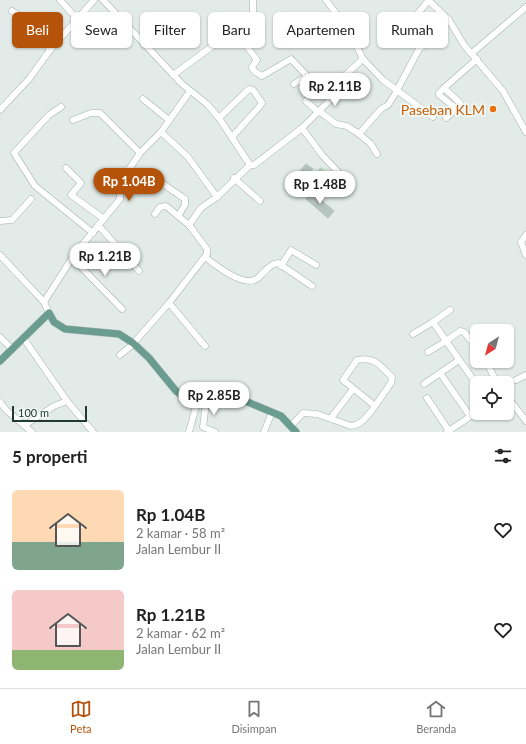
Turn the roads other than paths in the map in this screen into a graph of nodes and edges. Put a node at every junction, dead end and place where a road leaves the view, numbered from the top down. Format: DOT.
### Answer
graph roads {
  1 [pos="60,0"];
  2 [pos="94,0"];
  3 [pos="103,0"];
  4 [pos="253,0"];
  5 [pos="326,0"];
  6 [pos="428,0"];
  7 [pos="526,7"];
  8 [pos="12,11"];
  9 [pos="71,12"];
  10 [pos="84,12"];
  11 [pos="253,12"];
  12 [pos="419,12"];
  13 [pos="449,20"];
  14 [pos="71,28"];
  15 [pos="140,40"];
  16 [pos="148,48"];
  17 [pos="210,48"];
  18 [pos="248,48"];
  19 [pos="50,50"];
  20 [pos="472,53"];
  21 [pos="363,59"];
  22 [pos="477,59"];
  23 [pos="173,75"];
  24 [pos="294,84"];
  25 [pos="398,89"];
  26 [pos="190,91"];
  27 [pos="142,99"];
  28 [pos="306,101"];
  29 [pos="61,107"];
  30 [pos="0,110"];
  31 [pos="319,112"];
  32 [pos="433,117"];
  33 [pos="219,118"];
  34 [pos="446,118"];
  35 [pos="73,120"];
  36 [pos="169,120"];
  37 [pos="302,128"];
  38 [pos="161,132"];
  39 [pos="526,132"];
  40 [pos="359,134"];
  41 [pos="232,137"];
  42 [pos="140,153"];
  43 [pos="377,154"];
  44 [pos="250,165"];
  45 [pos="66,168"];
  46 [pos="129,169"];
  47 [pos="341,175"];
  48 [pos="234,178"];
  49 [pos="217,197"];
  50 [pos="31,198"];
  51 [pos="260,201"];
  52 [pos="155,214"];
  53 [pos="178,216"];
  54 [pos="104,219"];
  55 [pos="0,221"];
  56 [pos="98,225"];
  57 [pos="189,225"];
  58 [pos="93,233"];
  59 [pos="526,235"];
  60 [pos="0,255"];
  61 [pos="74,255"];
  62 [pos="526,255"];
  63 [pos="205,257"];
  64 [pos="316,265"];
  65 [pos="281,266"];
  66 [pos="139,271"];
  67 [pos="312,286"];
  68 [pos="44,302"];
  69 [pos="169,303"];
  70 [pos="122,309"];
  71 [pos="450,310"];
  72 [pos="49,313"];
  73 [pos="433,322"];
  74 [pos="413,334"];
  75 [pos="0,337"];
  76 [pos="24,339"];
  77 [pos="470,339"];
  78 [pos="446,341"];
  79 [pos="133,343"];
  80 [pos="205,346"];
  81 [pos="12,350"];
  82 [pos="428,352"];
  83 [pos="120,355"];
  84 [pos="460,360"];
  85 [pos="0,361"];
  86 [pos="440,373"];
  87 [pos="526,375"];
  88 [pos="471,376"];
  89 [pos="516,380"];
  90 [pos="424,384"];
  91 [pos="353,389"];
  92 [pos="426,398"];
  93 [pos="67,401"];
  94 [pos="0,402"];
  95 [pos="197,403"];
  96 [pos="206,403"];
  97 [pos="514,405"];
  98 [pos="375,406"];
  99 [pos="3,411"];
  100 [pos="272,412"];
  101 [pos="470,416"];
  102 [pos="331,418"];
  103 [pos="526,421"];
  104 [pos="25,425"];
  105 [pos="293,429"];
  106 [pos="264,431"];
  107 [pos="448,431"];
  108 [pos="32,432"];
  109 [pos="93,432"];
  110 [pos="189,432"];
  111 [pos="215,432"];
  1 -- 9 [label="street"];
  2 -- 10 [label="street"];
  3 -- 15 [label="street"];
  4 -- 11 [label="street"];
  5 -- 21 [label="street"];
  6 -- 12 [label="street"];
  6 -- 13 [label="street"];
  7 -- 20 [label="street"];
  8 -- 19 [label="street"];
  13 -- 20 [label="street"];
  13 -- 25 [label="street"];
  14 -- 19 [label="street"];
  16 -- 23 [label="street"];
  17 -- 23 [label="street"];
  18 -- 24 [label="street"];
  19 -- 30 [label="street"];
  20 -- 22 [label="street"];
  21 -- 25 [label="street"];
  21 -- 31 [label="street"];
  22 -- 34 [label="street"];
  22 -- 39 [label="street"];
  23 -- 26 [label="street"];
  25 -- 32 [label="street"];
  25 -- 40 [label="street"];
  26 -- 33 [label="street"];
  26 -- 36 [label="street"];
  27 -- 36 [label="street"];
  28 -- 31 [label="street"];
  29 -- 58 [label="street"];
  31 -- 37 [label="street"];
  31 -- 40 [label="street"];
  33 -- 41 [label="street"];
  33 -- 41 [label="street"];
  35 -- 42 [label="street"];
  36 -- 38 [label="street"];
  37 -- 44 [label="street"];
  37 -- 47 [label="street"];
  38 -- 42 [label="street"];
  38 -- 49 [label="street"];
  40 -- 43 [label="street"];
  41 -- 44 [label="street"];
  42 -- 46 [label="street"];
  44 -- 48 [label="street"];
  45 -- 54 [label="street"];
  46 -- 53 [label="street"];
  46 -- 54 [label="street"];
  48 -- 49 [label="street"];
  48 -- 51 [label="street"];
  49 -- 57 [label="street"];
  50 -- 55 [label="street"];
  52 -- 53 [label="street"];
  53 -- 57 [label="street"];
  54 -- 56 [label="street"];
  56 -- 58 [label="street"];
  56 -- 66 [label="street"];
  57 -- 63 [label="street"];
  58 -- 61 [label="street"];
  59 -- 62 [label="street"];
  60 -- 68 [label="street"];
  61 -- 68 [label="street"];
  61 -- 70 [label="street"];
  63 -- 65 [label="street"];
  63 -- 69 [label="street"];
  64 -- 65 [label="street"];
  65 -- 67 [label="street"];
  68 -- 72 [label="street"];
  69 -- 79 [label="street"];
  69 -- 80 [label="street"];
  71 -- 73 [label="street"];
  72 -- 76 [label="main road"];
  72 -- 79 [label="main road"];
  73 -- 74 [label="street"];
  73 -- 78 [label="street"];
  75 -- 81 [label="street"];
  76 -- 81 [label="main road"];
  76 -- 93 [label="street"];
  77 -- 78 [label="street"];
  78 -- 82 [label="street"];
  78 -- 84 [label="street"];
  79 -- 83 [label="street"];
  79 -- 95 [label="main road"];
  81 -- 85 [label="main road"];
  84 -- 86 [label="street"];
  84 -- 88 [label="street"];
  86 -- 90 [label="street"];
  86 -- 101 [label="street"];
  87 -- 89 [label="street"];
  91 -- 98 [label="street"];
  91 -- 98 [label="street"];
  91 -- 102 [label="street"];
  92 -- 107 [label="street"];
  93 -- 104 [label="street"];
  93 -- 109 [label="street"];
  94 -- 99 [label="street"];
  95 -- 96 [label="main road"];
  95 -- 110 [label="street"];
  96 -- 100 [label="main road"];
  96 -- 111 [label="street"];
  97 -- 103 [label="street"];
  98 -- 102 [label="street"];
  99 -- 104 [label="street"];
  100 -- 105 [label="main road"];
  100 -- 106 [label="street"];
  101 -- 107 [label="street"];
  102 -- 105 [label="street"];
  104 -- 108 [label="street"];
}
